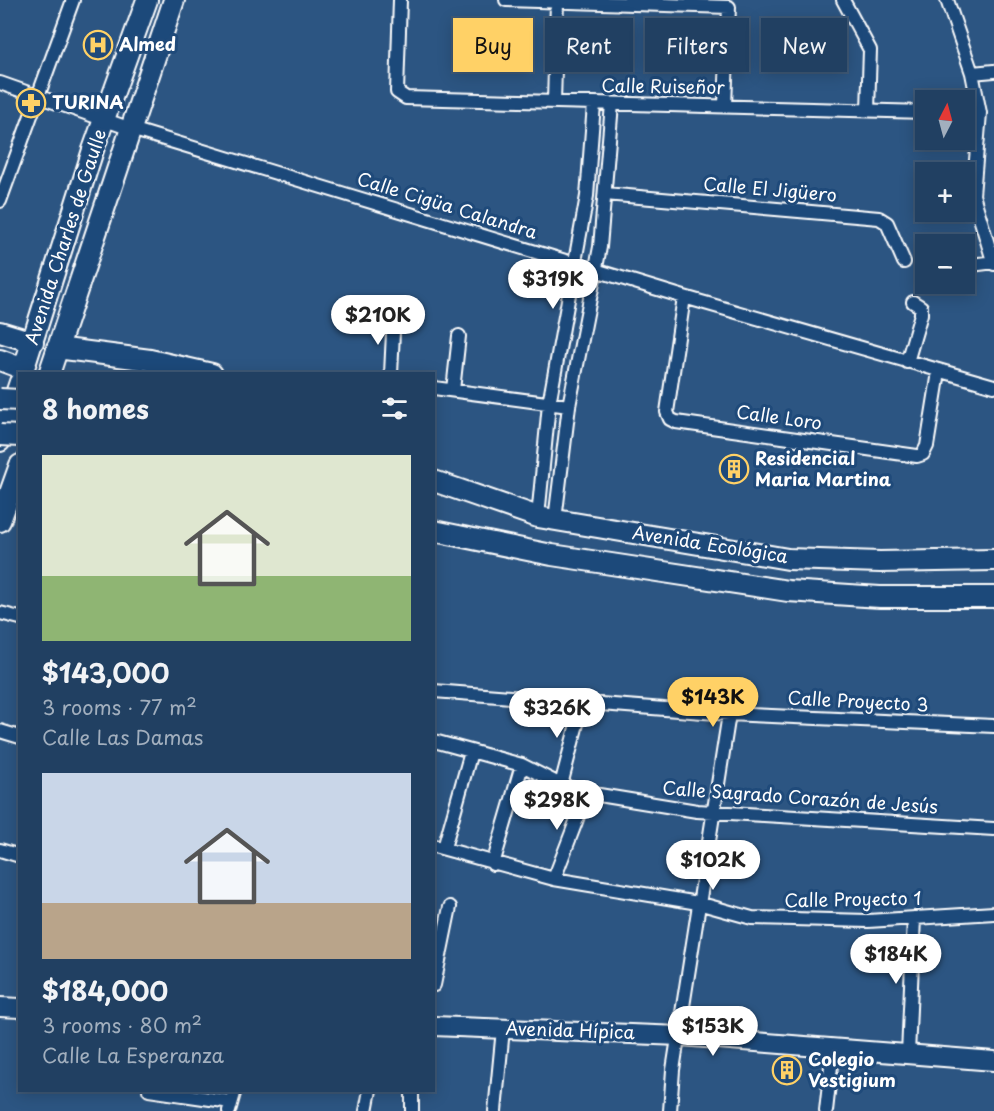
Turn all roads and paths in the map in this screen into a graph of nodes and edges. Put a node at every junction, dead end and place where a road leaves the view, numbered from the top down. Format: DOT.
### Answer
graph roads {
  1 [pos="74,0"];
  2 [pos="147,0"];
  3 [pos="174,0"];
  4 [pos="400,0"];
  5 [pos="843,0"];
  6 [pos="947,0"];
  7 [pos="506,1"];
  8 [pos="605,1"];
  9 [pos="557,2"];
  10 [pos="994,71"];
  11 [pos="972,73"];
  12 [pos="0,83"];
  13 [pos="40,97"];
  14 [pos="554,102"];
  15 [pos="594,104"];
  16 [pos="612,104"];
  17 [pos="725,105"];
  18 [pos="868,110"];
  19 [pos="915,112"];
  20 [pos="975,113"];
  21 [pos="980,113"];
  22 [pos="103,119"];
  23 [pos="131,129"];
  24 [pos="6,171"];
  25 [pos="605,194"];
  26 [pos="0,201"];
  27 [pos="904,262"];
  28 [pos="994,263"];
  29 [pos="577,264"];
  30 [pos="975,265"];
  31 [pos="594,269"];
  32 [pos="684,297"];
  33 [pos="913,302"];
  34 [pos="385,315"];
  35 [pos="0,332"];
  36 [pos="459,336"];
  37 [pos="33,342"];
  38 [pos="57,348"];
  39 [pos="0,360"];
  40 [pos="908,362"];
  41 [pos="18,372"];
  42 [pos="23,372"];
  43 [pos="51,372"];
  44 [pos="203,372"];
  45 [pos="391,372"];
  46 [pos="939,372"];
  47 [pos="994,386"];
  48 [pos="18,387"];
  49 [pos="435,388"];
  50 [pos="453,390"];
  51 [pos="0,399"];
  52 [pos="18,400"];
  53 [pos="549,404"];
  54 [pos="569,406"];
  55 [pos="0,435"];
  56 [pos="18,436"];
  57 [pos="0,441"];
  58 [pos="18,471"];
  59 [pos="435,481"];
  60 [pos="18,509"];
  61 [pos="546,519"];
  62 [pos="0,522"];
  63 [pos="435,531"];
  64 [pos="994,560"];
  65 [pos="994,597"];
  66 [pos="0,613"];
  67 [pos="18,618"];
  68 [pos="435,691"];
  69 [pos="583,701"];
  70 [pos="729,714"];
  71 [pos="994,726"];
  72 [pos="0,731"];
  73 [pos="18,736"];
  74 [pos="435,741"];
  75 [pos="471,752"];
  76 [pos="522,765"];
  77 [pos="561,784"];
  78 [pos="587,793"];
  79 [pos="713,811"];
  80 [pos="994,829"];
  81 [pos="439,847"];
  82 [pos="0,850"];
  83 [pos="18,855"];
  84 [pos="493,864"];
  85 [pos="554,879"];
  86 [pos="698,903"];
  87 [pos="450,907"];
  88 [pos="994,913"];
  89 [pos="914,918"];
  90 [pos="435,980"];
  91 [pos="0,1007"];
  92 [pos="18,1008"];
  93 [pos="435,1026"];
  94 [pos="503,1029"];
  95 [pos="680,1036"];
  96 [pos="832,1048"];
  97 [pos="908,1054"];
  98 [pos="994,1061"];
  99 [pos="164,1092"];
  100 [pos="370,1092"];
  101 [pos="412,1092"];
  102 [pos="231,1101"];
  103 [pos="366,1111"];
  104 [pos="412,1111"];
  105 [pos="495,1111"];
  106 [pos="670,1111"];
  107 [pos="826,1111"];
  1 -- 13 [label="street"];
  2 -- 22 [label="main road, Avenida Charles de Gaulle"];
  3 -- 23 [label="main road, Avenida Charles de Gaulle"];
  4 -- 14 [label="street, Calle Ruiseñor"];
  5 -- 18 [label="street"];
  6 -- 11 [label="street"];
  7 -- 9 [label="street"];
  8 -- 9 [label="street"];
  8 -- 17 [label="street"];
  9 -- 14 [label="street"];
  10 -- 11 [label="street"];
  11 -- 21 [label="street"];
  12 -- 13 [label="street, Calle Cigüa Calandra"];
  13 -- 22 [label="street, Calle Cigüa Calandra"];
  13 -- 24 [label="street"];
  14 -- 15 [label="street, Calle Ruiseñor"];
  15 -- 16 [label="street, Calle Ruiseñor"];
  15 -- 29 [label="street"];
  16 -- 17 [label="street, Calle Ruiseñor"];
  16 -- 25 [label="street"];
  17 -- 18 [label="street, Calle Ruiseñor"];
  18 -- 19 [label="street, Calle Ruiseñor"];
  20 -- 21 [label="street"];
  21 -- 28 [label="street"];
  22 -- 23 [label="street, Calle Cigüa Calandra"];
  22 -- 37 [label="main road, Avenida Charles de Gaulle"];
  23 -- 29 [label="street, Calle Cigüa Calandra"];
  23 -- 38 [label="main road, Avenida Charles de Gaulle"];
  24 -- 26 [label="street"];
  25 -- 27 [label="street, Calle El Jigüero"];
  25 -- 31 [label="street"];
  28 -- 30 [label="street"];
  29 -- 31 [label="street, Calle Cigüa Calandra"];
  29 -- 53 [label="street"];
  31 -- 32 [label="street, Calle Cigüa Calandra"];
  31 -- 54 [label="street"];
  32 -- 40 [label="street, Calle Cigüa Calandra"];
  32 -- 46 [label="street, Calle Loro"];
  33 -- 40 [label="street"];
  34 -- 45 [label="street"];
  35 -- 37 [label="main road"];
  36 -- 50 [label="street"];
  37 -- 42 [label="main road, Avenida Charles de Gaulle"];
  38 -- 43 [label="main road, Avenida Charles de Gaulle"];
  38 -- 44 [label="main road"];
  39 -- 41 [label="main road"];
  40 -- 46 [label="street, Calle Cigüa Calandra"];
  46 -- 47 [label="street, Calle Cigüa Calandra"];
  48 -- 57 [label="main road, Avenida Charles de Gaulle"];
  49 -- 50 [label="street"];
  50 -- 53 [label="street"];
  51 -- 52 [label="main road, bridge"];
  53 -- 54 [label="street"];
  53 -- 61 [label="street"];
  54 -- 61 [label="street"];
  55 -- 56 [label="main road, bridge"];
  58 -- 62 [label="main road"];
  59 -- 61 [label="main road, Avenida Ecológica"];
  60 -- 62 [label="main road"];
  61 -- 64 [label="main road, Avenida Ecológica"];
  63 -- 65 [label="main road"];
  66 -- 67 [label="street"];
  68 -- 69 [label="street, Calle Proyecto 3"];
  69 -- 70 [label="street, Calle Proyecto 3"];
  69 -- 77 [label="street"];
  70 -- 71 [label="street, Calle Proyecto 3"];
  70 -- 79 [label="street"];
  72 -- 73 [label="street"];
  74 -- 75 [label="street, Calle Sagrado Corazón de Jesús"];
  75 -- 76 [label="street, Calle Sagrado Corazón de Jesús"];
  75 -- 81 [label="street"];
  76 -- 77 [label="street, Calle Sagrado Corazón de Jesús"];
  76 -- 84 [label="street"];
  77 -- 78 [label="street, Calle Sagrado Corazón de Jesús"];
  78 -- 79 [label="street, Calle Sagrado Corazón de Jesús"];
  78 -- 85 [label="street"];
  79 -- 80 [label="street, Calle Sagrado Corazón de Jesús"];
  79 -- 86 [label="street"];
  81 -- 84 [label="street, Calle Proyecto 1"];
  82 -- 83 [label="street"];
  84 -- 85 [label="street, Calle Proyecto 1"];
  85 -- 86 [label="street, Calle Proyecto 1"];
  86 -- 89 [label="street, Calle Proyecto 1"];
  86 -- 95 [label="street"];
  87 -- 90 [label="street"];
  88 -- 89 [label="street, Calle Proyecto 1"];
  89 -- 97 [label="street"];
  91 -- 92 [label="street"];
  93 -- 94 [label="street, Avenida Hípica"];
  94 -- 95 [label="street, Avenida Hípica"];
  94 -- 105 [label="street"];
  95 -- 96 [label="street, Avenida Hípica"];
  95 -- 106 [label="street"];
  96 -- 97 [label="street, Avenida Hípica"];
  96 -- 107 [label="street"];
  97 -- 98 [label="street, Avenida Hípica"];
  99 -- 102 [label="street"];
  100 -- 103 [label="street"];
  101 -- 104 [label="street"];
}
